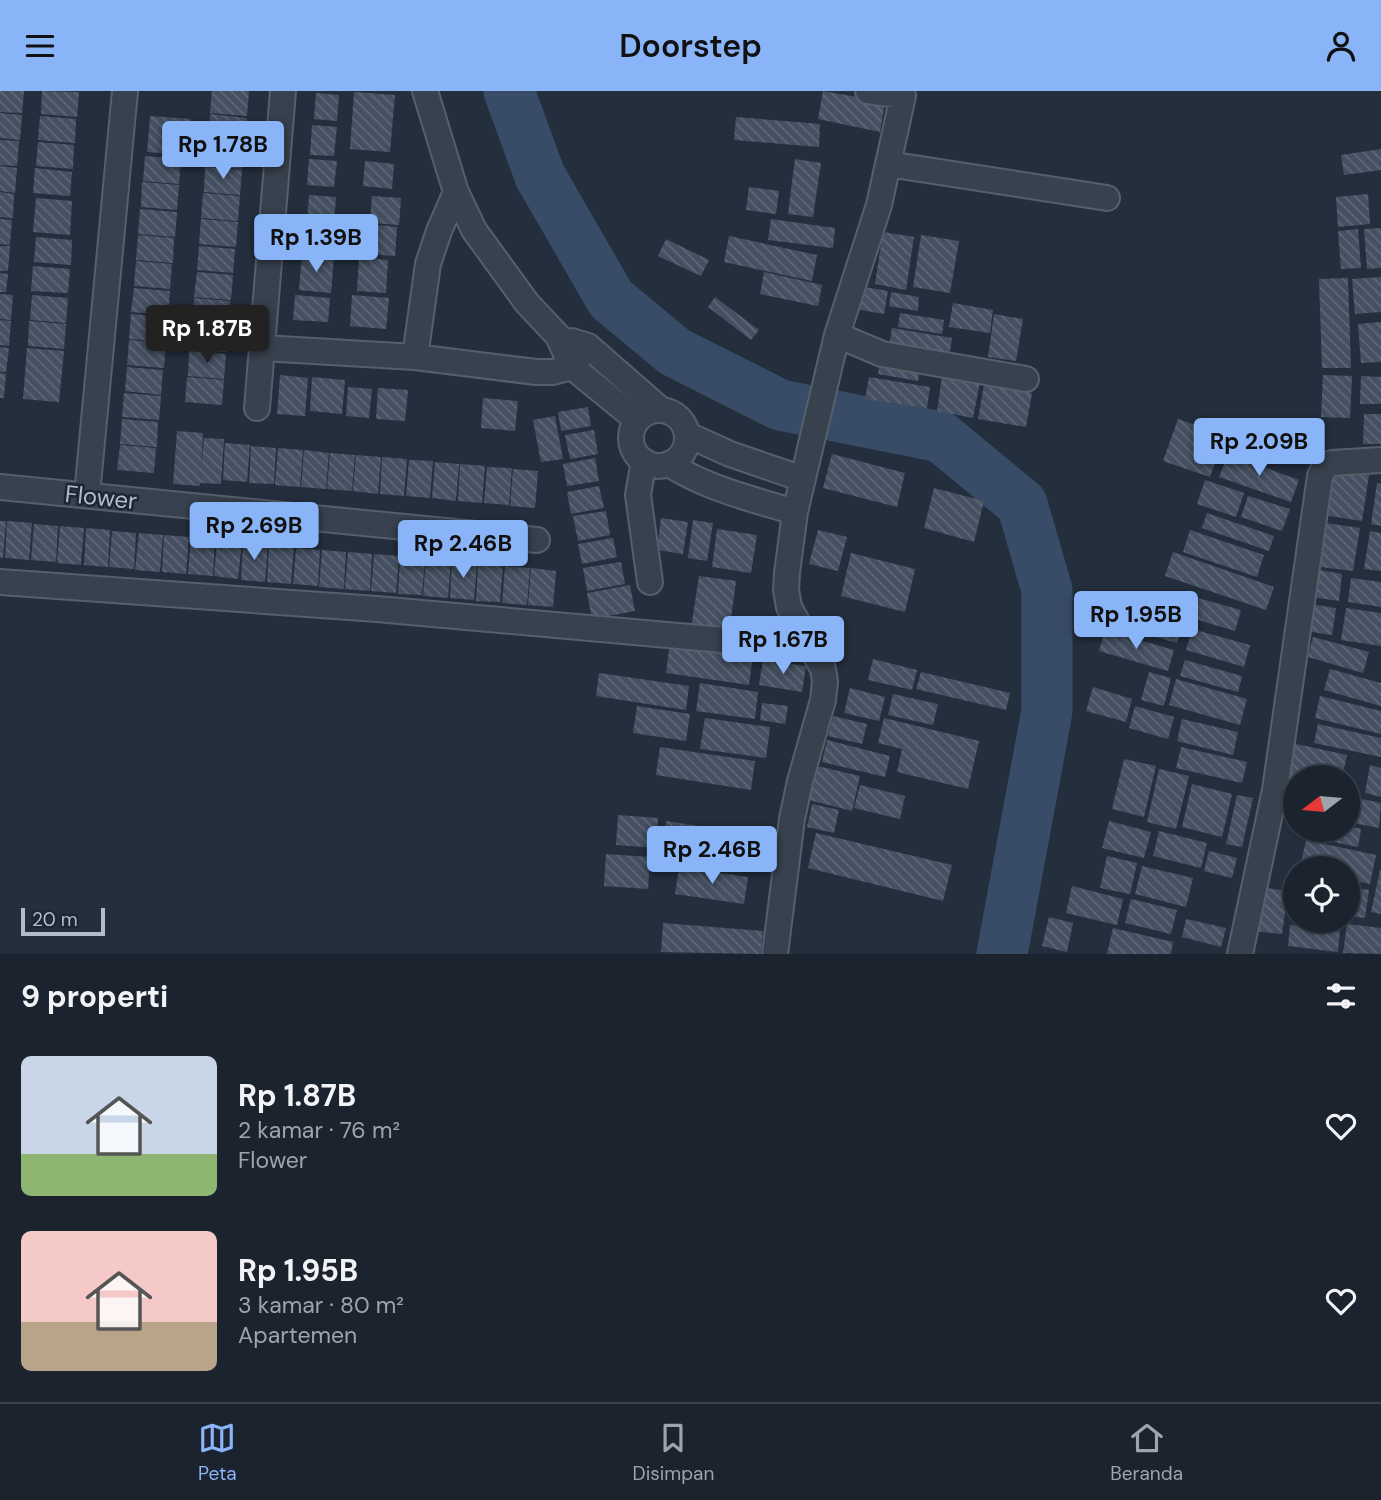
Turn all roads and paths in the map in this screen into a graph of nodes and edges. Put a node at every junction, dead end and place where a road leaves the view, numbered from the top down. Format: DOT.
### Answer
graph roads {
  1 [pos="125,91"];
  2 [pos="283,91"];
  3 [pos="425,91"];
  4 [pos="868,91"];
  5 [pos="888,164"];
  6 [pos="456,192"];
  7 [pos="1107,198"];
  8 [pos="837,335"];
  9 [pos="558,336"];
  10 [pos="588,346"];
  11 [pos="262,348"];
  12 [pos="415,357"];
  13 [pos="572,367"];
  14 [pos="1026,379"];
  15 [pos="257,408"];
  16 [pos="660,409"];
  17 [pos="637,420"];
  18 [pos="688,435"];
  19 [pos="1381,460"];
  20 [pos="644,461"];
  21 [pos="669,464"];
  22 [pos="803,479"];
  23 [pos="0,487"];
  24 [pos="87,495"];
  25 [pos="795,512"];
  26 [pos="537,540"];
  27 [pos="0,582"];
  28 [pos="650,582"];
  29 [pos="797,622"];
  30 [pos="775,954"];
  31 [pos="1240,954"];
  1 -- 24 [label="street"];
  2 -- 11 [label="street"];
  3 -- 6 [label="street"];
  4 -- 5 [label="street"];
  5 -- 7 [label="street"];
  5 -- 8 [label="street"];
  6 -- 9 [label="street"];
  6 -- 12 [label="street"];
  8 -- 14 [label="street"];
  8 -- 22 [label="street"];
  9 -- 10 [label="street"];
  9 -- 13 [label="street"];
  10 -- 13 [label="street"];
  10 -- 16 [label="street"];
  11 -- 12 [label="street"];
  11 -- 15 [label="street"];
  12 -- 13 [label="street"];
  13 -- 17 [label="street"];
  16 -- 17 [label="street"];
  16 -- 18 [label="street"];
  17 -- 20 [label="street"];
  18 -- 21 [label="street"];
  18 -- 22 [label="street"];
  19 -- 31 [label="street"];
  20 -- 21 [label="street"];
  20 -- 28 [label="street"];
  21 -- 25 [label="street"];
  22 -- 25 [label="street"];
  23 -- 24 [label="street, Flower"];
  24 -- 26 [label="street, Flower"];
  25 -- 29 [label="street"];
  27 -- 29 [label="street"];
  29 -- 30 [label="street"];
}
